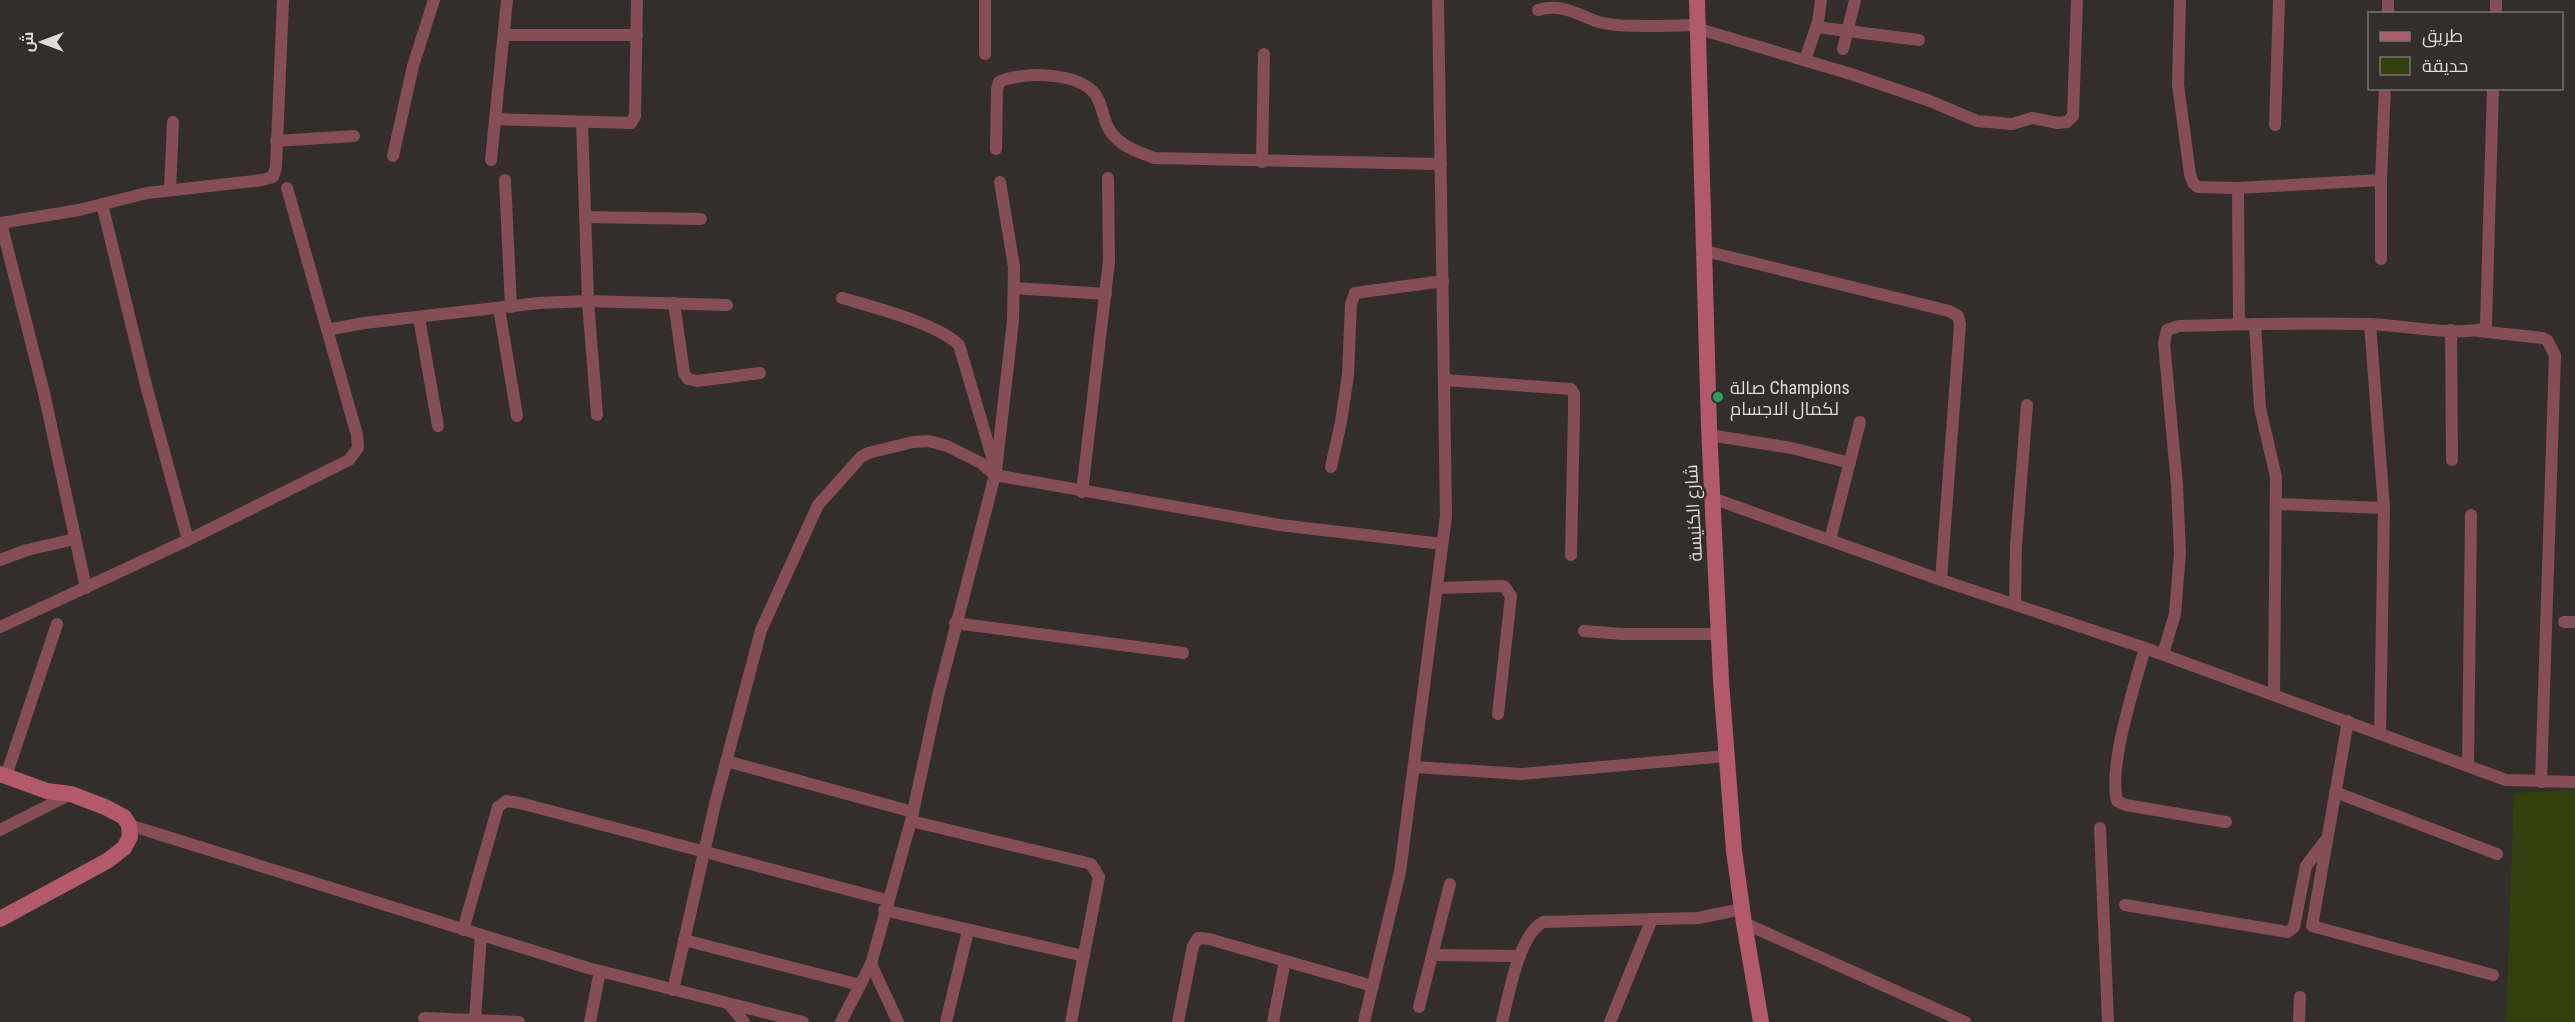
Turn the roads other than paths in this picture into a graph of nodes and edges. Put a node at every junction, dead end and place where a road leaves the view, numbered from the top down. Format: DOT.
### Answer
graph roads {
  1 [pos="283,0"];
  2 [pos="434,0"];
  3 [pos="507,0"];
  4 [pos="637,0"];
  5 [pos="985,0"];
  6 [pos="1438,0"];
  7 [pos="1697,0"];
  8 [pos="1821,0"];
  9 [pos="1855,0"];
  10 [pos="2077,0"];
  11 [pos="2180,0"];
  12 [pos="2279,0"];
  13 [pos="1538,10"];
  14 [pos="1699,27"];
  15 [pos="1816,27"];
  16 [pos="1848,31"];
  17 [pos="504,35"];
  18 [pos="637,35"];
  19 [pos="1919,40"];
  20 [pos="1844,49"];
  21 [pos="985,54"];
  22 [pos="1263,54"];
  23 [pos="1805,60"];
  24 [pos="2385,90"];
  25 [pos="2493,90"];
  26 [pos="495,119"];
  27 [pos="173,122"];
  28 [pos="582,122"];
  29 [pos="2276,125"];
  30 [pos="354,136"];
  31 [pos="276,141"];
  32 [pos="996,149"];
  33 [pos="393,156"];
  34 [pos="491,160"];
  35 [pos="1262,162"];
  36 [pos="1441,164"];
  37 [pos="1108,178"];
  38 [pos="505,180"];
  39 [pos="2382,180"];
  40 [pos="1000,182"];
  41 [pos="287,188"];
  42 [pos="2238,188"];
  43 [pos="170,189"];
  44 [pos="102,204"];
  45 [pos="585,217"];
  46 [pos="701,219"];
  47 [pos="1,223"];
  48 [pos="1705,251"];
  49 [pos="2381,259"];
  50 [pos="1443,281"];
  51 [pos="1014,288"];
  52 [pos="1106,294"];
  53 [pos="842,298"];
  54 [pos="588,301"];
  55 [pos="674,303"];
  56 [pos="727,305"];
  57 [pos="505,307"];
  58 [pos="419,318"];
  59 [pos="2239,324"];
  60 [pos="2255,324"];
  61 [pos="2370,324"];
  62 [pos="327,330"];
  63 [pos="2451,330"];
  64 [pos="2475,331"];
  65 [pos="760,373"];
  66 [pos="1445,380"];
  67 [pos="2027,405"];
  68 [pos="597,415"];
  69 [pos="517,416"];
  70 [pos="1860,422"];
  71 [pos="438,426"];
  72 [pos="1709,435"];
  73 [pos="2451,460"];
  74 [pos="1850,463"];
  75 [pos="1331,467"];
  76 [pos="996,473"];
  77 [pos="1082,492"];
  78 [pos="1712,498"];
  79 [pos="2277,504"];
  80 [pos="2384,508"];
  81 [pos="2471,514"];
  82 [pos="75,539"];
  83 [pos="188,540"];
  84 [pos="1830,540"];
  85 [pos="1443,544"];
  86 [pos="1571,555"];
  87 [pos="0,560"];
  88 [pos="1941,580"];
  89 [pos="86,588"];
  90 [pos="1437,588"];
  91 [pos="2015,604"];
  92 [pos="956,623"];
  93 [pos="57,624"];
  94 [pos="0,627"];
  95 [pos="1584,631"];
  96 [pos="1719,634"];
  97 [pos="2145,648"];
  98 [pos="1183,653"];
  99 [pos="2163,654"];
  100 [pos="2274,694"];
  101 [pos="1498,714"];
  102 [pos="2348,721"];
  103 [pos="2380,734"];
  104 [pos="1727,756"];
  105 [pos="726,761"];
  106 [pos="2468,766"];
  107 [pos="1415,767"];
  108 [pos="3,775"];
  109 [pos="2541,782"];
  110 [pos="2575,782"];
  111 [pos="2335,792"];
  112 [pos="70,794"];
  113 [pos="912,817"];
  114 [pos="2226,822"];
  115 [pos="129,825"];
  116 [pos="2100,828"];
  117 [pos="0,830"];
  118 [pos="2326,840"];
  119 [pos="704,851"];
  120 [pos="2497,854"];
  121 [pos="1450,884"];
  122 [pos="886,905"];
  123 [pos="2125,905"];
  124 [pos="1743,916"];
  125 [pos="0,919"];
  126 [pos="1652,919"];
  127 [pos="463,930"];
  128 [pos="968,931"];
  129 [pos="481,936"];
  130 [pos="684,940"];
  131 [pos="1433,955"];
  132 [pos="1084,956"];
  133 [pos="1520,956"];
  134 [pos="1286,961"];
  135 [pos="871,964"];
  136 [pos="600,971"];
  137 [pos="2493,975"];
  138 [pos="860,985"];
  139 [pos="1373,986"];
  140 [pos="673,990"];
  141 [pos="2300,997"];
  142 [pos="729,1004"];
  143 [pos="1419,1007"];
  144 [pos="424,1018"];
  145 [pos="475,1020"];
  146 [pos="519,1022"];
  147 [pos="590,1022"];
  148 [pos="744,1022"];
  149 [pos="803,1022"];
  150 [pos="841,1022"];
  151 [pos="898,1022"];
  152 [pos="946,1022"];
  153 [pos="1071,1022"];
  154 [pos="1178,1022"];
  155 [pos="1273,1022"];
  156 [pos="1364,1022"];
  157 [pos="1502,1022"];
  158 [pos="1610,1022"];
  159 [pos="1761,1022"];
  160 [pos="1965,1022"];
  161 [pos="2108,1022"];
  162 [pos="2299,1022"];
  1 -- 31 [label="street"];
  2 -- 33 [label="street"];
  3 -- 17 [label="street"];
  4 -- 18 [label="street"];
  5 -- 21 [label="street"];
  6 -- 36 [label="street"];
  7 -- 14 [label="main road, شارع الكنيسة"];
  8 -- 15 [label="street"];
  9 -- 16 [label="street"];
  10 -- 23 [label="street"];
  11 -- 42 [label="street"];
  12 -- 29 [label="street"];
  13 -- 14 [label="street"];
  14 -- 23 [label="street"];
  14 -- 48 [label="main road, شارع الكنيسة"];
  15 -- 16 [label="street"];
  15 -- 23 [label="street"];
  16 -- 19 [label="street"];
  16 -- 20 [label="street"];
  17 -- 18 [label="street"];
  17 -- 26 [label="street"];
  18 -- 28 [label="street"];
  22 -- 35 [label="street"];
  24 -- 39 [label="street"];
  25 -- 64 [label="street"];
  26 -- 28 [label="street"];
  26 -- 34 [label="street"];
  27 -- 43 [label="street"];
  28 -- 45 [label="street"];
  30 -- 31 [label="street"];
  31 -- 43 [label="street"];
  32 -- 35 [label="street"];
  35 -- 36 [label="street"];
  36 -- 50 [label="street"];
  37 -- 52 [label="street"];
  38 -- 57 [label="street"];
  39 -- 42 [label="street"];
  39 -- 49 [label="street"];
  40 -- 51 [label="street"];
  41 -- 62 [label="street"];
  42 -- 59 [label="street"];
  43 -- 44 [label="street"];
  44 -- 47 [label="street"];
  44 -- 83 [label="street"];
  45 -- 46 [label="street"];
  45 -- 54 [label="street"];
  47 -- 82 [label="street"];
  48 -- 72 [label="main road, شارع الكنيسة"];
  48 -- 88 [label="street"];
  50 -- 66 [label="street"];
  50 -- 75 [label="street"];
  51 -- 52 [label="street"];
  51 -- 76 [label="street"];
  52 -- 77 [label="street"];
  53 -- 76 [label="street"];
  54 -- 55 [label="street"];
  54 -- 57 [label="street"];
  54 -- 68 [label="street"];
  55 -- 56 [label="street"];
  55 -- 65 [label="street"];
  57 -- 58 [label="street"];
  57 -- 69 [label="street"];
  58 -- 62 [label="street"];
  58 -- 71 [label="street"];
  59 -- 60 [label="street"];
  59 -- 99 [label="street"];
  60 -- 61 [label="street"];
  60 -- 79 [label="street"];
  61 -- 63 [label="street"];
  61 -- 80 [label="street"];
  62 -- 83 [label="street"];
  63 -- 64 [label="street"];
  63 -- 73 [label="street"];
  64 -- 109 [label="street"];
  66 -- 85 [label="street"];
  66 -- 86 [label="street"];
  67 -- 91 [label="street"];
  70 -- 74 [label="street"];
  72 -- 74 [label="street"];
  72 -- 78 [label="main road, شارع الكنيسة"];
  74 -- 84 [label="street"];
  76 -- 77 [label="street"];
  76 -- 92 [label="street"];
  76 -- 105 [label="street"];
  77 -- 85 [label="street"];
  78 -- 84 [label="street"];
  78 -- 96 [label="main road, شارع الكنيسة"];
  79 -- 80 [label="street"];
  79 -- 100 [label="street"];
  80 -- 103 [label="street"];
  81 -- 106 [label="street"];
  82 -- 87 [label="street"];
  82 -- 89 [label="street"];
  83 -- 89 [label="street"];
  84 -- 88 [label="street"];
  85 -- 90 [label="street"];
  88 -- 91 [label="street"];
  89 -- 94 [label="street"];
  90 -- 101 [label="street"];
  90 -- 107 [label="street"];
  91 -- 97 [label="street"];
  92 -- 98 [label="street"];
  92 -- 113 [label="street"];
  93 -- 108 [label="street"];
  95 -- 96 [label="street"];
  96 -- 104 [label="main road, شارع الكنيسة"];
  97 -- 99 [label="street"];
  97 -- 114 [label="street"];
  99 -- 100 [label="street"];
  100 -- 102 [label="street"];
  102 -- 103 [label="street"];
  102 -- 111 [label="street"];
  103 -- 106 [label="street"];
  104 -- 107 [label="street"];
  104 -- 124 [label="main road, شارع الكنيسة"];
  105 -- 113 [label="street"];
  105 -- 119 [label="street"];
  106 -- 109 [label="street"];
  107 -- 139 [label="street"];
  108 -- 112 [label="main road"];
  109 -- 110 [label="street"];
  111 -- 118 [label="street"];
  111 -- 120 [label="street"];
  112 -- 115 [label="main road"];
  112 -- 117 [label="street"];
  113 -- 122 [label="street"];
  113 -- 132 [label="street"];
  115 -- 125 [label="main road"];
  115 -- 127 [label="street"];
  116 -- 161 [label="street"];
  118 -- 123 [label="street"];
  118 -- 137 [label="street"];
  119 -- 122 [label="street"];
  119 -- 127 [label="street"];
  119 -- 130 [label="street"];
  121 -- 131 [label="street"];
  122 -- 128 [label="street"];
  122 -- 135 [label="street"];
  124 -- 126 [label="street"];
  124 -- 159 [label="main road, شارع الكنيسة"];
  124 -- 160 [label="street"];
  126 -- 133 [label="street"];
  126 -- 158 [label="street"];
  127 -- 129 [label="street"];
  128 -- 132 [label="street"];
  128 -- 152 [label="street"];
  129 -- 136 [label="street"];
  129 -- 145 [label="street"];
  130 -- 138 [label="street"];
  130 -- 140 [label="street"];
  131 -- 133 [label="street"];
  131 -- 143 [label="street"];
  132 -- 153 [label="street"];
  133 -- 157 [label="street"];
  134 -- 139 [label="street"];
  134 -- 154 [label="street"];
  134 -- 155 [label="street"];
  135 -- 138 [label="street"];
  135 -- 151 [label="street"];
  136 -- 140 [label="street"];
  136 -- 147 [label="street"];
  138 -- 150 [label="street"];
  139 -- 156 [label="street"];
  140 -- 142 [label="street"];
  141 -- 162 [label="street"];
  142 -- 148 [label="street"];
  142 -- 149 [label="street"];
  144 -- 145 [label="street"];
  145 -- 146 [label="street"];
}
